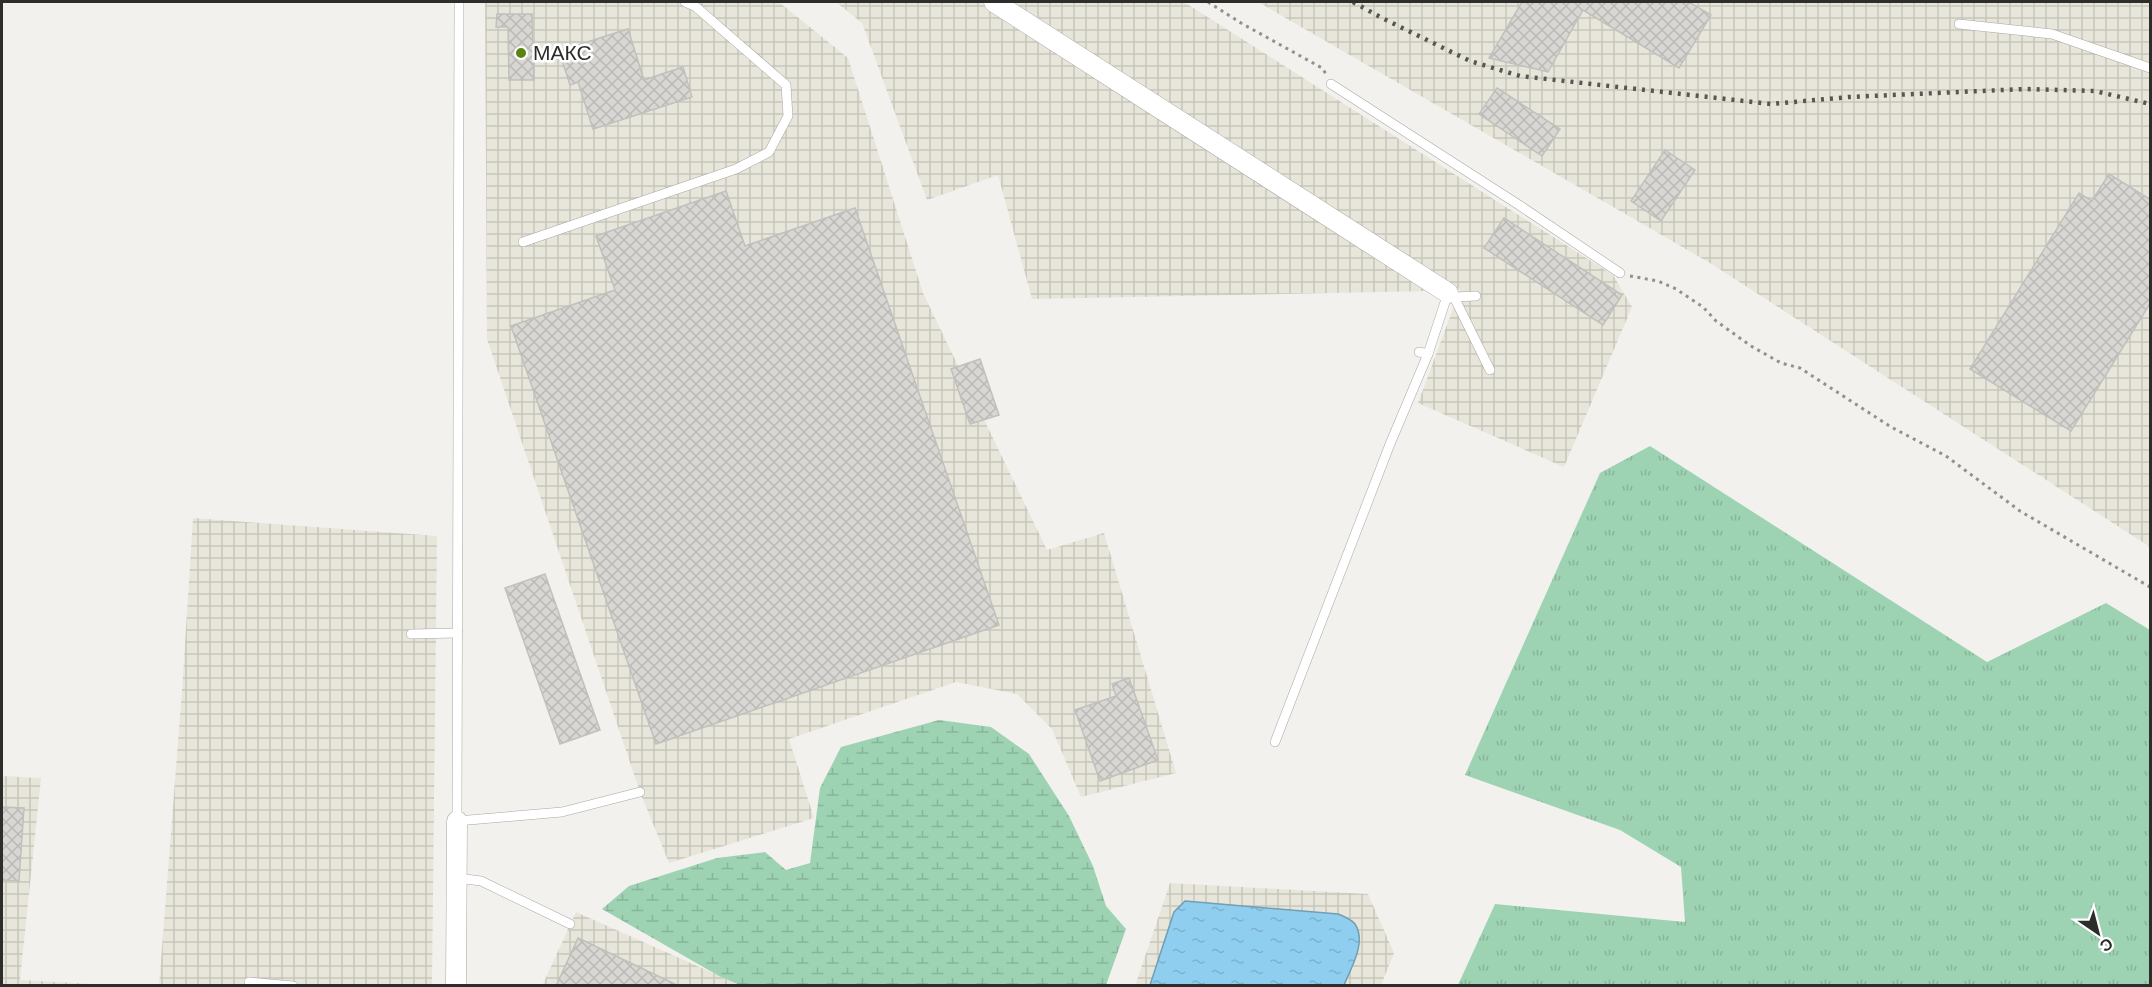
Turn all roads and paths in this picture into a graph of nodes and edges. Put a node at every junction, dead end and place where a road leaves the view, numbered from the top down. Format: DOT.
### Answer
graph roads {
  1 [pos="459,2"];
  2 [pos="685,2"];
  3 [pos="994,2"];
  4 [pos="1208,2"];
  5 [pos="1959,24"];
  6 [pos="2151,68"];
  7 [pos="1331,84"];
  8 [pos="523,242"];
  9 [pos="1620,273"];
  10 [pos="1451,295"];
  11 [pos="1476,296"];
  12 [pos="1490,370"];
  13 [pos="2151,587"];
  14 [pos="458,633"];
  15 [pos="411,634"];
  16 [pos="1275,742"];
  17 [pos="640,792"];
  18 [pos="457,821"];
  19 [pos="457,878"];
  20 [pos="570,924"];
  21 [pos="249,982"];
  22 [pos="293,986"];
  23 [pos="456,986"];
  1 -- 14 [label="lane"];
  2 -- 8 [label="lane"];
  3 -- 10 [label="street"];
  4 -- 7 [label="path"];
  5 -- 6 [label="lane"];
  7 -- 9 [label="lane"];
  9 -- 13 [label="path"];
  10 -- 11 [label="lane"];
  10 -- 12 [label="lane"];
  10 -- 16 [label="lane"];
  14 -- 15 [label="lane"];
  14 -- 18 [label="lane"];
  17 -- 18 [label="lane"];
  18 -- 19 [label="street"];
  19 -- 20 [label="lane"];
  19 -- 23 [label="street"];
  21 -- 22 [label="lane"];
}
